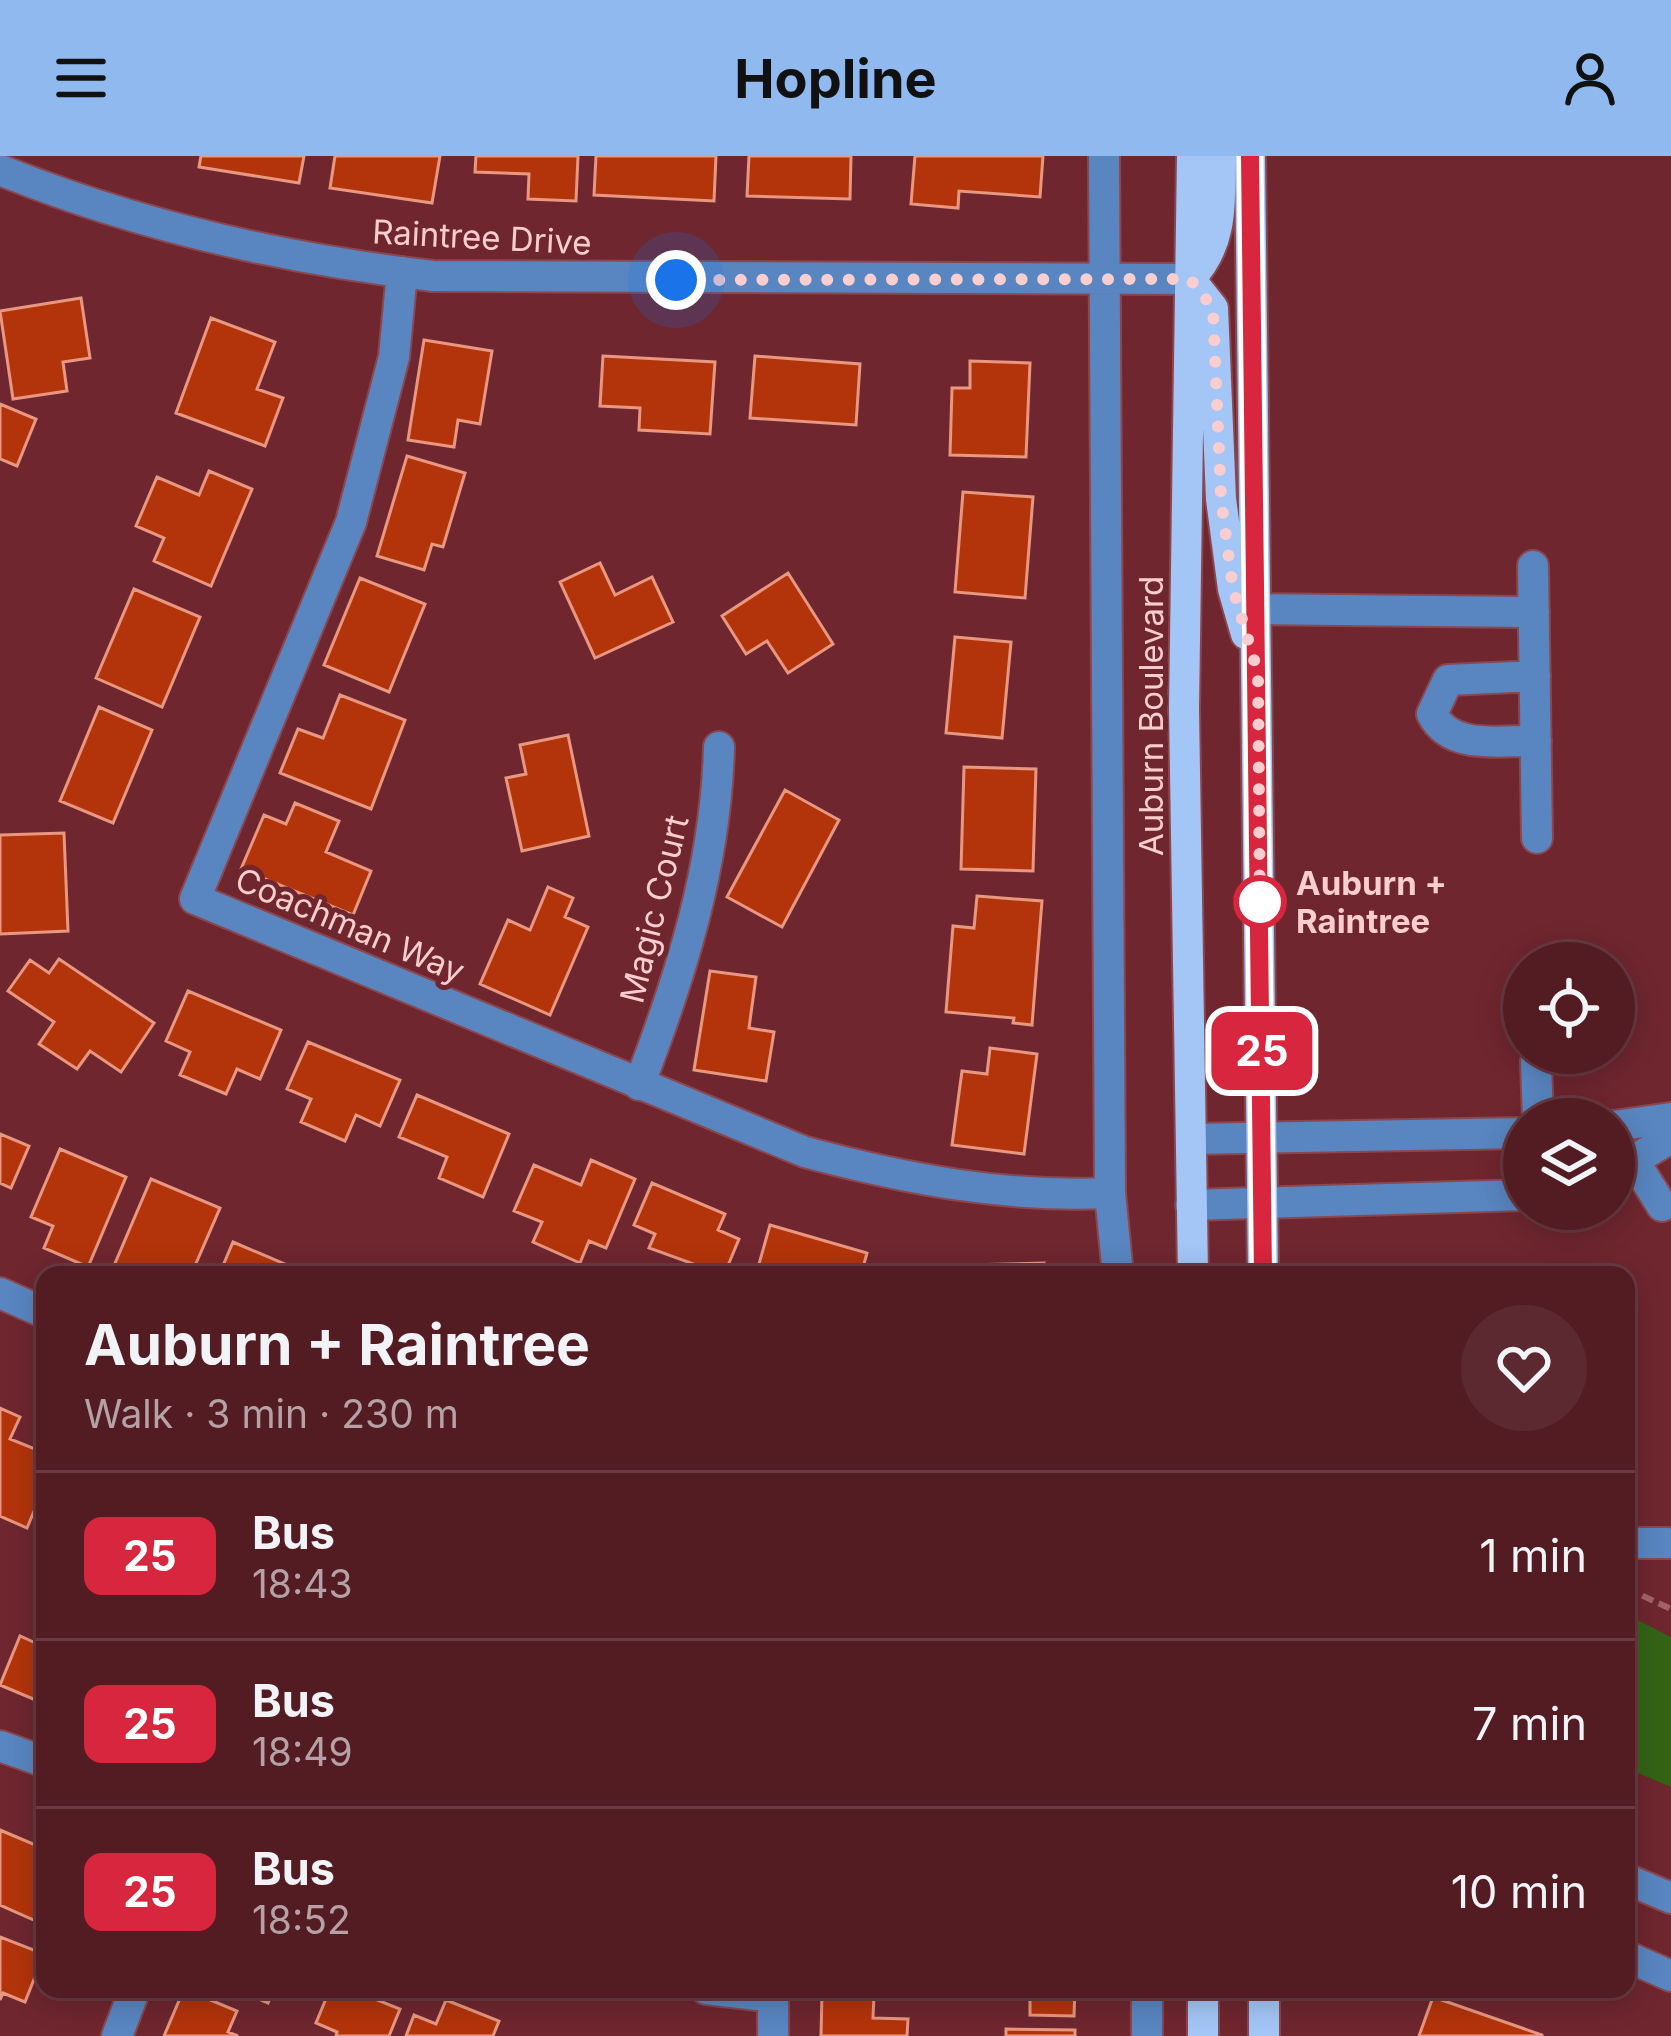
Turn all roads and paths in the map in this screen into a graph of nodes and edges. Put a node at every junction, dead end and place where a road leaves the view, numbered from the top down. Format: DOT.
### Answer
graph roads {
  1 [pos="1104,156"];
  2 [pos="1192,156"];
  3 [pos="1220,156"];
  4 [pos="1250,156"];
  5 [pos="0,170"];
  6 [pos="402,272"];
  7 [pos="1106,279"];
  8 [pos="1190,279"];
  9 [pos="1533,566"];
  10 [pos="1257,609"];
  11 [pos="1534,612"];
  12 [pos="1258,673"];
  13 [pos="1535,676"];
  14 [pos="1536,741"];
  15 [pos="719,747"];
  16 [pos="1537,838"];
  17 [pos="639,1085"];
  18 [pos="1671,1118"];
  19 [pos="1635,1123"];
  20 [pos="1503,1133"];
  21 [pos="1671,1138"];
  22 [pos="1190,1139"];
  23 [pos="1264,1139"];
  24 [pos="1635,1160"];
  25 [pos="1635,1178"];
  26 [pos="1110,1193"];
  27 [pos="1503,1196"];
  28 [pos="1191,1204"];
  29 [pos="1263,1204"];
  30 [pos="1662,1206"];
  31 [pos="1117,1266"];
  32 [pos="1192,1266"];
  33 [pos="1263,1266"];
  34 [pos="0,1293"];
  35 [pos="36,1309"];
  36 [pos="1635,1543"];
  37 [pos="1668,1543"];
  38 [pos="1635,1591"];
  39 [pos="1671,1609"];
  40 [pos="0,1746"];
  41 [pos="36,1759"];
  42 [pos="1635,1883"];
  43 [pos="1671,1898"];
  44 [pos="1635,1960"];
  45 [pos="1671,1976"];
  46 [pos="132,1998"];
  47 [pos="773,1998"];
  48 [pos="1147,1998"];
  49 [pos="1203,1998"];
  50 [pos="1264,1998"];
  51 [pos="117,2036"];
  52 [pos="773,2036"];
  53 [pos="1147,2036"];
  54 [pos="1203,2036"];
  55 [pos="1264,2036"];
  1 -- 7 [label="street"];
  2 -- 8 [label="main road, Auburn Boulevard"];
  3 -- 8 [label="main road"];
  4 -- 10 [label="main road"];
  5 -- 6 [label="street, Raintree Drive"];
  6 -- 7 [label="street, Raintree Drive"];
  6 -- 17 [label="street, Coachman Way"];
  7 -- 8 [label="street, Raintree Drive"];
  7 -- 26 [label="street"];
  8 -- 12 [label="main road"];
  8 -- 22 [label="main road, Auburn Boulevard"];
  9 -- 11 [label="street"];
  10 -- 11 [label="street"];
  10 -- 12 [label="main road"];
  11 -- 13 [label="street"];
  12 -- 23 [label="main road"];
  13 -- 14 [label="street"];
  13 -- 14 [label="street"];
  14 -- 16 [label="street"];
  15 -- 17 [label="street, Magic Court"];
  17 -- 26 [label="street, Coachman Way"];
  18 -- 19 [label="street"];
  20 -- 23 [label="street"];
  21 -- 24 [label="street"];
  22 -- 23 [label="street"];
  22 -- 28 [label="main road, Auburn Boulevard"];
  23 -- 29 [label="main road"];
  25 -- 30 [label="street"];
  26 -- 31 [label="street"];
  27 -- 29 [label="street"];
  28 -- 29 [label="street"];
  28 -- 32 [label="main road, Auburn Boulevard"];
  29 -- 33 [label="main road"];
  34 -- 35 [label="street"];
  36 -- 37 [label="street"];
  38 -- 39 [label="path"];
  40 -- 41 [label="street"];
  42 -- 43 [label="street"];
  44 -- 45 [label="street"];
  46 -- 51 [label="street"];
  47 -- 52 [label="street"];
  48 -- 53 [label="street"];
  49 -- 54 [label="main road"];
  50 -- 55 [label="main road"];
}
